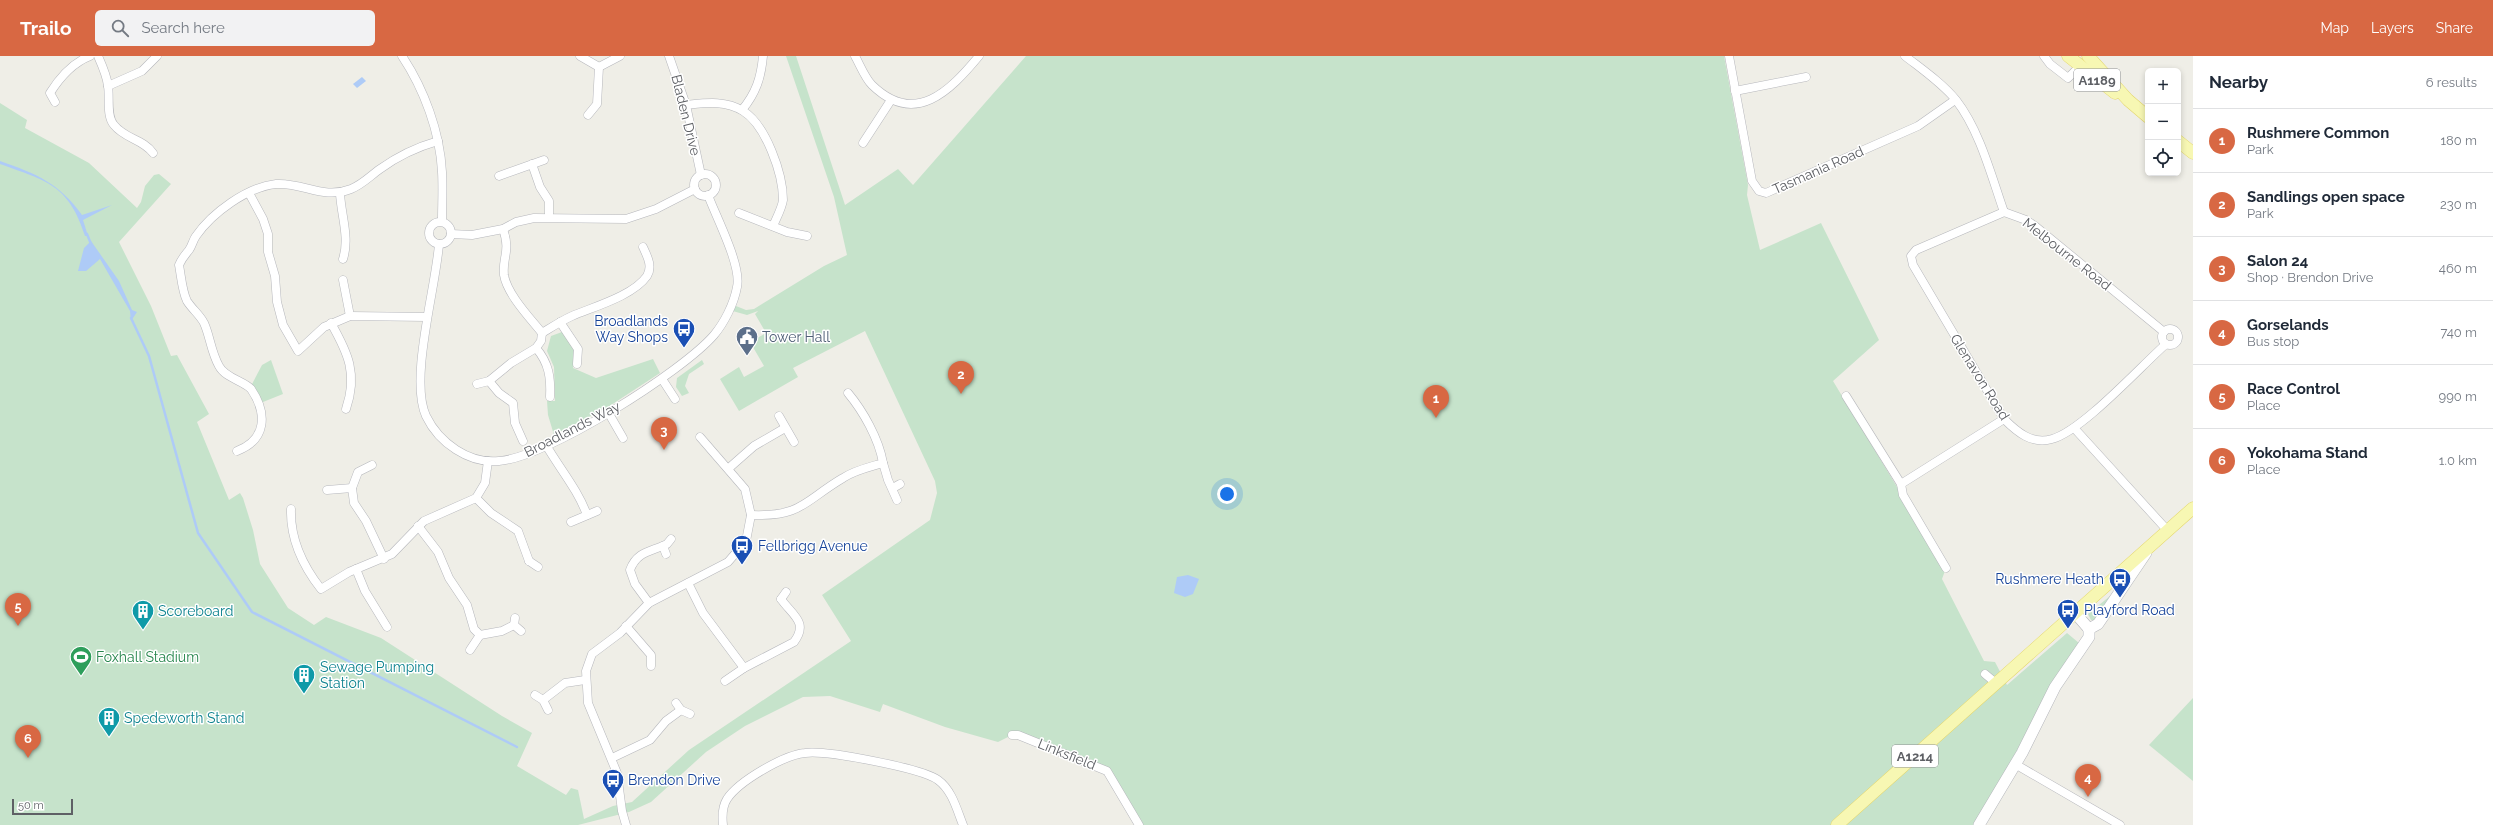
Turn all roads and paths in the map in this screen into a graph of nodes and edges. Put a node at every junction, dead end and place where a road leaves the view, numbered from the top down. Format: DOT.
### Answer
graph roads {
  1 [pos="90,56"];
  2 [pos="98,56"];
  3 [pos="157,56"];
  4 [pos="402,56"];
  5 [pos="580,56"];
  6 [pos="620,56"];
  7 [pos="669,56"];
  8 [pos="763,56"];
  9 [pos="854,56"];
  10 [pos="979,56"];
  11 [pos="1729,56"];
  12 [pos="1905,56"];
  13 [pos="2044,56"];
  14 [pos="2068,56"];
  15 [pos="2088,56"];
  16 [pos="599,67"];
  17 [pos="2078,68"];
  18 [pos="1806,77"];
  19 [pos="108,86"];
  20 [pos="1735,91"];
  21 [pos="891,100"];
  22 [pos="1955,100"];
  23 [pos="2128,100"];
  24 [pos="55,102"];
  25 [pos="686,105"];
  26 [pos="742,110"];
  27 [pos="2145,114"];
  28 [pos="588,115"];
  29 [pos="438,141"];
  30 [pos="863,142"];
  31 [pos="2181,143"];
  32 [pos="154,153"];
  33 [pos="2193,153"];
  34 [pos="544,160"];
  35 [pos="532,164"];
  36 [pos="701,175"];
  37 [pos="500,176"];
  38 [pos="695,189"];
  39 [pos="249,193"];
  40 [pos="340,193"];
  41 [pos="708,196"];
  42 [pos="2004,212"];
  43 [pos="739,213"];
  44 [pos="549,218"];
  45 [pos="442,222"];
  46 [pos="773,226"];
  47 [pos="503,229"];
  48 [pos="451,234"];
  49 [pos="807,236"];
  50 [pos="439,244"];
  51 [pos="643,247"];
  52 [pos="343,259"];
  53 [pos="343,280"];
  54 [pos="350,316"];
  55 [pos="427,317"];
  56 [pos="560,322"];
  57 [pos="331,323"];
  58 [pos="2164,332"];
  59 [pos="542,333"];
  60 [pos="2166,344"];
  61 [pos="536,348"];
  62 [pos="577,364"];
  63 [pos="662,379"];
  64 [pos="489,381"];
  65 [pos="478,384"];
  66 [pos="848,393"];
  67 [pos="1846,396"];
  68 [pos="550,397"];
  69 [pos="675,399"];
  70 [pos="346,409"];
  71 [pos="608,412"];
  72 [pos="779,416"];
  73 [pos="2004,419"];
  74 [pos="785,428"];
  75 [pos="2075,429"];
  76 [pos="700,437"];
  77 [pos="623,438"];
  78 [pos="523,441"];
  79 [pos="794,442"];
  80 [pos="546,445"];
  81 [pos="237,451"];
  82 [pos="488,461"];
  83 [pos="883,463"];
  84 [pos="372,465"];
  85 [pos="729,468"];
  86 [pos="1901,484"];
  87 [pos="352,488"];
  88 [pos="327,490"];
  89 [pos="476,498"];
  90 [pos="897,500"];
  91 [pos="2193,508"];
  92 [pos="291,509"];
  93 [pos="597,511"];
  94 [pos="587,515"];
  95 [pos="751,515"];
  96 [pos="570,522"];
  97 [pos="418,526"];
  98 [pos="2168,531"];
  99 [pos="671,538"];
  100 [pos="663,546"];
  101 [pos="2148,549"];
  102 [pos="666,554"];
  103 [pos="384,559"];
  104 [pos="538,567"];
  105 [pos="1946,568"];
  106 [pos="356,569"];
  107 [pos="688,583"];
  108 [pos="786,592"];
  109 [pos="649,603"];
  110 [pos="2076,614"];
  111 [pos="626,626"];
  112 [pos="387,627"];
  113 [pos="2090,629"];
  114 [pos="521,631"];
  115 [pos="480,635"];
  116 [pos="470,650"];
  117 [pos="651,666"];
  118 [pos="744,668"];
  119 [pos="1985,674"];
  120 [pos="585,680"];
  121 [pos="725,681"];
  122 [pos="1995,686"];
  123 [pos="535,695"];
  124 [pos="543,700"];
  125 [pos="676,703"];
  126 [pos="548,710"];
  127 [pos="681,710"];
  128 [pos="690,714"];
  129 [pos="1012,735"];
  130 [pos="612,758"];
  131 [pos="2015,764"];
  132 [pos="626,825"];
  133 [pos="723,825"];
  134 [pos="963,825"];
  135 [pos="1139,825"];
  136 [pos="1837,825"];
  137 [pos="1979,825"];
  138 [pos="2120,825"];
  1 -- 24 [label="street"];
  2 -- 19 [label="street"];
  3 -- 19 [label="street"];
  4 -- 29 [label="street"];
  5 -- 16 [label="street"];
  6 -- 16 [label="street"];
  7 -- 25 [label="street, Bladen Drive"];
  8 -- 26 [label="street"];
  9 -- 21 [label="street"];
  10 -- 21 [label="street"];
  11 -- 20 [label="street, Tasmania Road"];
  12 -- 22 [label="street"];
  13 -- 17 [label="street"];
  14 -- 17 [label="main road, A1189"];
  15 -- 23 [label="main road, A1189"];
  16 -- 28 [label="street"];
  17 -- 23 [label="main road, A1189"];
  18 -- 20 [label="street"];
  19 -- 32 [label="street"];
  20 -- 22 [label="street, Tasmania Road"];
  21 -- 30 [label="street"];
  22 -- 42 [label="street"];
  23 -- 27 [label="main road, A1189"];
  25 -- 26 [label="street"];
  25 -- 36 [label="street, Bladen Drive"];
  26 -- 46 [label="street"];
  29 -- 40 [label="street"];
  29 -- 45 [label="street"];
  31 -- 33 [label="main road"];
  34 -- 35 [label="street"];
  35 -- 37 [label="street"];
  35 -- 44 [label="street"];
  36 -- 38 [label="street"];
  36 -- 41 [label="street"];
  38 -- 41 [label="street"];
  38 -- 44 [label="street"];
  39 -- 40 [label="street"];
  39 -- 57 [label="street"];
  39 -- 81 [label="street"];
  40 -- 52 [label="street"];
  41 -- 63 [label="street, Broadlands Way"];
  42 -- 58 [label="street, Melbourne Road"];
  42 -- 73 [label="street, Glenavon Road"];
  43 -- 46 [label="street"];
  44 -- 47 [label="street"];
  45 -- 48 [label="street"];
  45 -- 50 [label="street"];
  46 -- 49 [label="street"];
  47 -- 48 [label="street"];
  47 -- 59 [label="street"];
  48 -- 50 [label="street"];
  50 -- 55 [label="street, Broadlands Way"];
  51 -- 56 [label="street"];
  53 -- 54 [label="street"];
  54 -- 55 [label="street"];
  54 -- 57 [label="street"];
  55 -- 82 [label="street, Broadlands Way"];
  56 -- 59 [label="street"];
  56 -- 62 [label="street"];
  57 -- 70 [label="street"];
  58 -- 60 [label="street"];
  58 -- 60 [label="street, Melbourne Road"];
  59 -- 61 [label="street"];
  60 -- 75 [label="street, Melbourne Road"];
  61 -- 64 [label="street"];
  61 -- 68 [label="street"];
  63 -- 69 [label="street"];
  63 -- 71 [label="street, Broadlands Way"];
  64 -- 65 [label="street"];
  64 -- 78 [label="street"];
  66 -- 83 [label="street"];
  67 -- 86 [label="street"];
  71 -- 77 [label="street"];
  71 -- 80 [label="street, Broadlands Way"];
  72 -- 74 [label="street"];
  73 -- 75 [label="street, Glenavon Road"];
  73 -- 86 [label="street"];
  74 -- 79 [label="street"];
  74 -- 85 [label="street"];
  75 -- 98 [label="street"];
  76 -- 85 [label="street"];
  80 -- 82 [label="street, Broadlands Way"];
  80 -- 94 [label="street"];
  82 -- 89 [label="street"];
  83 -- 90 [label="street"];
  83 -- 95 [label="street"];
  84 -- 87 [label="street"];
  85 -- 95 [label="street"];
  86 -- 105 [label="street"];
  87 -- 88 [label="street"];
  87 -- 103 [label="street"];
  89 -- 97 [label="street"];
  89 -- 104 [label="street"];
  91 -- 98 [label="main road, A1214"];
  92 -- 106 [label="street"];
  93 -- 94 [label="street"];
  94 -- 96 [label="street"];
  95 -- 107 [label="street"];
  97 -- 103 [label="street"];
  97 -- 115 [label="street"];
  98 -- 101 [label="main road, A1214"];
  99 -- 100 [label="street"];
  100 -- 102 [label="street"];
  100 -- 109 [label="street"];
  101 -- 110 [label="main road, A1214"];
  101 -- 113 [label="street"];
  103 -- 106 [label="street"];
  106 -- 112 [label="street"];
  107 -- 109 [label="street"];
  107 -- 118 [label="street"];
  108 -- 118 [label="street"];
  109 -- 111 [label="street"];
  110 -- 113 [label="street"];
  110 -- 122 [label="main road, A1214"];
  111 -- 117 [label="street"];
  111 -- 120 [label="street"];
  113 -- 131 [label="street"];
  114 -- 115 [label="street"];
  115 -- 116 [label="street"];
  118 -- 121 [label="street"];
  119 -- 122 [label="street"];
  120 -- 124 [label="street"];
  120 -- 130 [label="street"];
  122 -- 136 [label="main road, A1214"];
  123 -- 124 [label="street"];
  124 -- 126 [label="street"];
  125 -- 127 [label="street"];
  127 -- 128 [label="street"];
  127 -- 130 [label="street"];
  129 -- 135 [label="street, Linksfield"];
  130 -- 132 [label="street"];
  131 -- 137 [label="street"];
  131 -- 138 [label="street"];
  133 -- 134 [label="street"];
}
